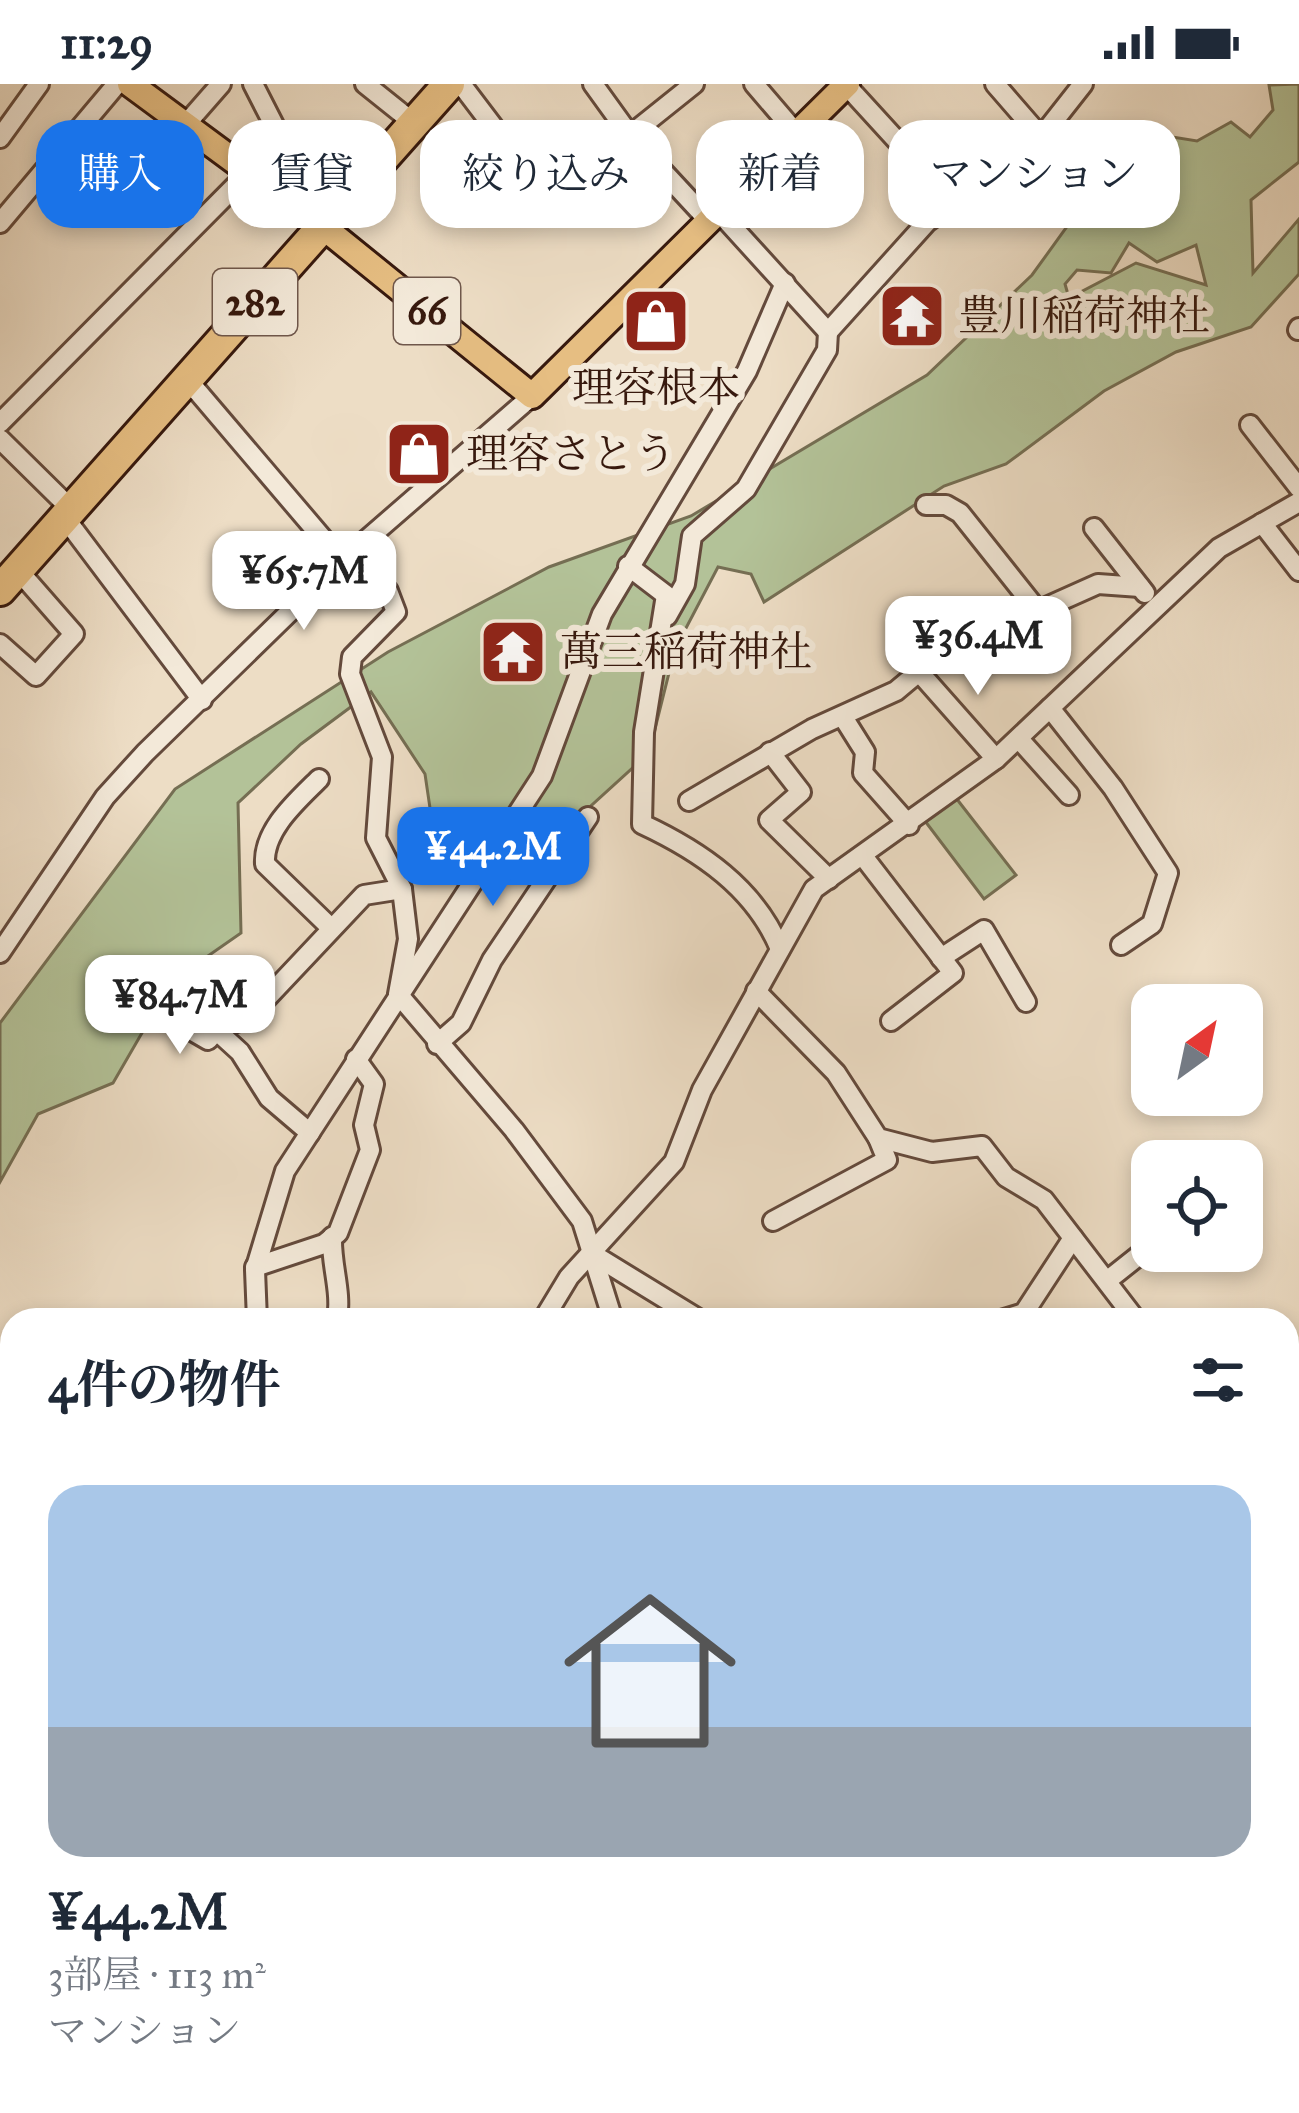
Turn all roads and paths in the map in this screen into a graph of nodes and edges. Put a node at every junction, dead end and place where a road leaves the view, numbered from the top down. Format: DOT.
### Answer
graph roads {
  1 [pos="40,84"];
  2 [pos="118,84"];
  3 [pos="130,84"];
  4 [pos="221,84"];
  5 [pos="253,84"];
  6 [pos="365,84"];
  7 [pos="449,84"];
  8 [pos="461,84"];
  9 [pos="593,84"];
  10 [pos="694,84"];
  11 [pos="754,84"];
  12 [pos="995,84"];
  13 [pos="1083,84"];
  14 [pos="847,85"];
  15 [pos="180,120"];
  16 [pos="190,120"];
  17 [pos="271,120"];
  18 [pos="488,120"];
  19 [pos="619,120"];
  20 [pos="653,120"];
  21 [pos="784,120"];
  22 [pos="811,120"];
  23 [pos="1026,120"];
  24 [pos="1054,120"];
  25 [pos="416,124"];
  26 [pos="888,130"];
  27 [pos="0,138"];
  28 [pos="396,146"];
  29 [pos="672,176"];
  30 [pos="228,193"];
  31 [pos="696,199"];
  32 [pos="0,223"];
  33 [pos="320,228"];
  34 [pos="324,228"];
  35 [pos="700,228"];
  36 [pos="727,228"];
  37 [pos="927,228"];
  38 [pos="785,283"];
  39 [pos="829,332"];
  40 [pos="188,379"];
  41 [pos="532,396"];
  42 [pos="0,423"];
  43 [pos="1250,425"];
  44 [pos="0,439"];
  45 [pos="1299,488"];
  46 [pos="1299,502"];
  47 [pos="926,505"];
  48 [pos="69,514"];
  49 [pos="1262,523"];
  50 [pos="1094,527"];
  51 [pos="348,555"];
  52 [pos="628,566"];
  53 [pos="1299,571"];
  54 [pos="9,580"];
  55 [pos="1140,587"];
  56 [pos="1155,607"];
  57 [pos="1038,611"];
  58 [pos="660,628"];
  59 [pos="0,644"];
  60 [pos="920,674"];
  61 [pos="202,700"];
  62 [pos="1050,708"];
  63 [pos="843,717"];
  64 [pos="1018,739"];
  65 [pos="770,752"];
  66 [pos="996,759"];
  67 [pos="319,779"];
  68 [pos="1069,795"];
  69 [pos="689,801"];
  70 [pos="588,817"];
  71 [pos="909,825"];
  72 [pos="863,856"];
  73 [pos="829,879"];
  74 [pos="402,889"];
  75 [pos="331,928"];
  76 [pos="1120,945"];
  77 [pos="780,949"];
  78 [pos="0,953"];
  79 [pos="941,958"];
  80 [pos="756,991"];
  81 [pos="398,994"];
  82 [pos="1026,1002"];
  83 [pos="891,1021"];
  84 [pos="437,1044"];
  85 [pos="356,1059"];
  86 [pos="310,1133"];
  87 [pos="878,1138"];
  88 [pos="772,1221"];
  89 [pos="332,1238"];
  90 [pos="1073,1238"];
  91 [pos="594,1256"];
  92 [pos="1131,1261"];
  93 [pos="255,1267"];
  94 [pos="1108,1280"];
  95 [pos="257,1308"];
  96 [pos="338,1308"];
  97 [pos="550,1308"];
  98 [pos="609,1308"];
  99 [pos="680,1308"];
  100 [pos="1027,1308"];
  101 [pos="1128,1308"];
  1 -- 27 [label="street"];
  2 -- 32 [label="street"];
  3 -- 15 [label="main road, 66"];
  4 -- 16 [label="street"];
  5 -- 17 [label="street"];
  6 -- 25 [label="street"];
  7 -- 25 [label="highway, 282"];
  8 -- 18 [label="street"];
  9 -- 19 [label="street"];
  10 -- 20 [label="street"];
  11 -- 21 [label="street"];
  12 -- 23 [label="street"];
  13 -- 24 [label="street"];
  14 -- 22 [label="main road"];
  14 -- 26 [label="street"];
  25 -- 28 [label="highway, 282"];
  29 -- 31 [label="street"];
  30 -- 42 [label="street"];
  33 -- 40 [label="highway, 282"];
  34 -- 41 [label="main road, 66"];
  35 -- 41 [label="main road"];
  36 -- 38 [label="street"];
  37 -- 39 [label="street"];
  38 -- 39 [label="street"];
  38 -- 52 [label="street"];
  39 -- 58 [label="street"];
  40 -- 48 [label="highway, 282"];
  40 -- 51 [label="street"];
  41 -- 51 [label="street"];
  43 -- 45 [label="street"];
  44 -- 48 [label="street"];
  46 -- 49 [label="street"];
  47 -- 57 [label="street"];
  48 -- 54 [label="highway, 282"];
  48 -- 61 [label="street"];
  49 -- 53 [label="street"];
  49 -- 56 [label="street"];
  50 -- 55 [label="street"];
  51 -- 61 [label="street"];
  51 -- 74 [label="street"];
  52 -- 58 [label="street"];
  52 -- 81 [label="street"];
  54 -- 59 [label="street"];
  55 -- 56 [label="street"];
  55 -- 57 [label="street"];
  56 -- 62 [label="street"];
  57 -- 60 [label="street"];
  58 -- 77 [label="street"];
  60 -- 63 [label="street"];
  60 -- 66 [label="street"];
  61 -- 78 [label="street"];
  62 -- 64 [label="street"];
  62 -- 76 [label="street"];
  63 -- 65 [label="street"];
  63 -- 71 [label="street"];
  64 -- 66 [label="street"];
  64 -- 68 [label="street"];
  65 -- 69 [label="street"];
  65 -- 73 [label="street"];
  66 -- 71 [label="street"];
  67 -- 75 [label="street"];
  70 -- 84 [label="street"];
  71 -- 72 [label="street"];
  72 -- 73 [label="street"];
  72 -- 79 [label="street"];
  73 -- 77 [label="street"];
  74 -- 75 [label="street"];
  74 -- 81 [label="street"];
  75 -- 86 [label="street"];
  77 -- 80 [label="street"];
  79 -- 82 [label="street"];
  79 -- 83 [label="street"];
  80 -- 87 [label="street"];
  80 -- 91 [label="street"];
  81 -- 84 [label="street"];
  81 -- 85 [label="street"];
  84 -- 91 [label="street"];
  85 -- 86 [label="street"];
  85 -- 89 [label="street"];
  86 -- 93 [label="street"];
  87 -- 88 [label="street"];
  87 -- 90 [label="street"];
  89 -- 93 [label="street"];
  89 -- 96 [label="street"];
  90 -- 94 [label="street"];
  90 -- 100 [label="street"];
  91 -- 97 [label="street"];
  91 -- 98 [label="street"];
  91 -- 99 [label="street"];
  92 -- 94 [label="street"];
  93 -- 95 [label="street"];
  94 -- 101 [label="street"];
}
